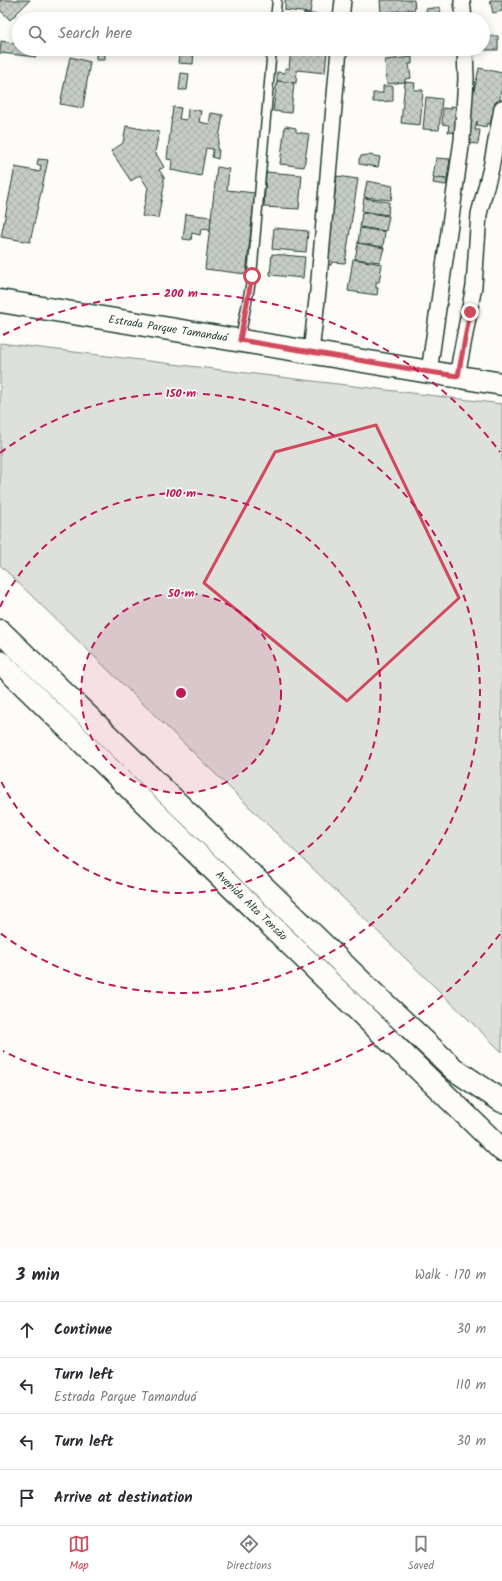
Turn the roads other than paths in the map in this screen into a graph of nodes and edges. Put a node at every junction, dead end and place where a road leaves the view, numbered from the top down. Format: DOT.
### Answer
graph roads {
  1 [pos="277,0"];
  2 [pos="343,0"];
  3 [pos="462,0"];
  4 [pos="276,12"];
  5 [pos="342,12"];
  6 [pos="463,12"];
  7 [pos="271,56"];
  8 [pos="337,56"];
  9 [pos="465,56"];
  10 [pos="502,108"];
  11 [pos="0,301"];
  12 [pos="240,340"];
  13 [pos="310,352"];
  14 [pos="429,372"];
  15 [pos="458,376"];
  16 [pos="502,384"];
  17 [pos="0,631"];
  18 [pos="0,662"];
  19 [pos="502,1101"];
  20 [pos="502,1150"];
  1 -- 4 [label="lane"];
  2 -- 5 [label="street"];
  3 -- 6 [label="street"];
  7 -- 12 [label="lane"];
  8 -- 13 [label="street"];
  9 -- 14 [label="street"];
  10 -- 15 [label="street"];
  11 -- 12 [label="street, Estrada Parque Tamanduá"];
  12 -- 13 [label="street, Estrada Parque Tamanduá"];
  13 -- 14 [label="street, Estrada Parque Tamanduá"];
  14 -- 15 [label="street, Estrada Parque Tamanduá"];
  15 -- 16 [label="street, Estrada Parque Tamanduá"];
  17 -- 19 [label="street, Avenida Alta Tensāo"];
  18 -- 20 [label="street, Avenida Alta Tensāo"];
}
